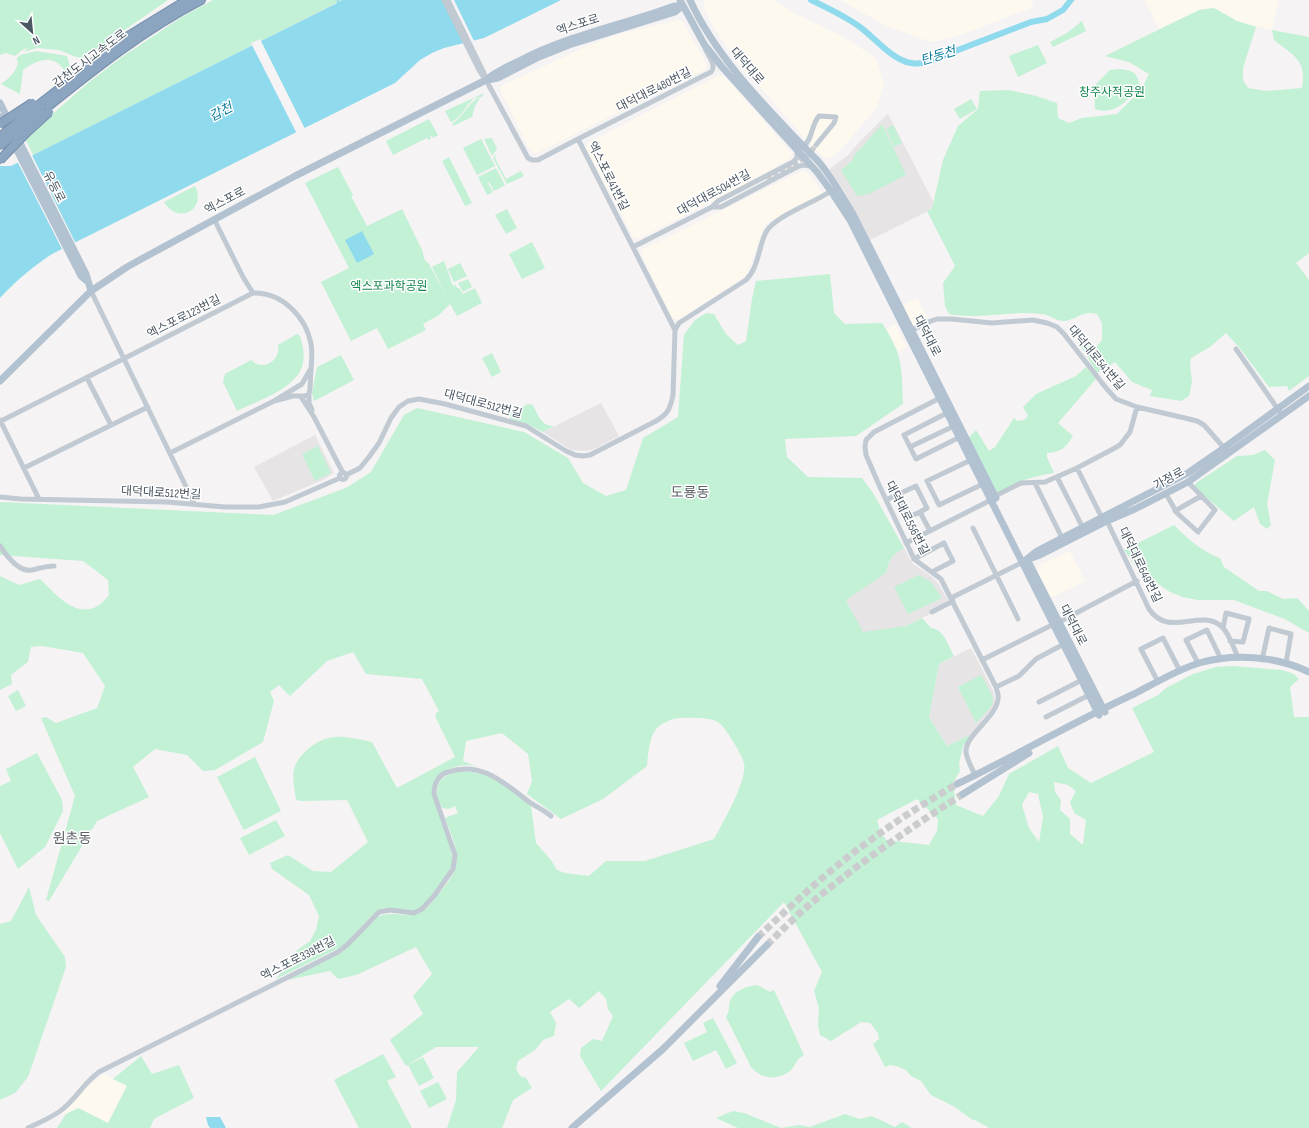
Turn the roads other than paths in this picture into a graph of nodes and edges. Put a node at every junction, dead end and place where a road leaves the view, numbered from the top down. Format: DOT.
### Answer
graph roads {
  1 [pos="187,0"];
  2 [pos="201,0"];
  3 [pos="444,0"];
  4 [pos="448,0"];
  5 [pos="691,0"];
  6 [pos="681,3"];
  7 [pos="704,44"];
  8 [pos="481,70"];
  9 [pos="82,76"];
  10 [pos="486,80"];
  11 [pos="0,103"];
  12 [pos="39,109"];
  13 [pos="0,117"];
  14 [pos="0,124"];
  15 [pos="0,137"];
  16 [pos="578,139"];
  17 [pos="816,145"];
  18 [pos="0,146"];
  19 [pos="800,149"];
  20 [pos="0,160"];
  21 [pos="810,166"];
  22 [pos="769,178"];
  23 [pos="831,191"];
  24 [pos="214,219"];
  25 [pos="633,247"];
  26 [pos="87,281"];
  27 [pos="92,292"];
  28 [pos="253,293"];
  29 [pos="675,330"];
  30 [pos="912,330"];
  31 [pos="1236,349"];
  32 [pos="124,359"];
  33 [pos="311,367"];
  34 [pos="87,378"];
  35 [pos="0,381"];
  36 [pos="300,385"];
  37 [pos="1309,386"];
  38 [pos="310,390"];
  39 [pos="300,396"];
  40 [pos="1309,396"];
  41 [pos="940,398"];
  42 [pos="274,401"];
  43 [pos="148,407"];
  44 [pos="1137,407"];
  45 [pos="1278,408"];
  46 [pos="947,413"];
  47 [pos="1282,415"];
  48 [pos="314,417"];
  49 [pos="1,420"];
  50 [pos="111,425"];
  51 [pos="954,426"];
  52 [pos="960,437"];
  53 [pos="910,447"];
  54 [pos="1224,447"];
  55 [pos="170,453"];
  56 [pos="1229,454"];
  57 [pos="971,460"];
  58 [pos="24,468"];
  59 [pos="1077,468"];
  60 [pos="343,475"];
  61 [pos="1057,477"];
  62 [pos="1188,482"];
  63 [pos="1035,483"];
  64 [pos="983,484"];
  65 [pos="1166,494"];
  66 [pos="898,495"];
  67 [pos="1201,496"];
  68 [pos="0,497"];
  69 [pos="993,498"];
  70 [pos="39,499"];
  71 [pos="886,500"];
  72 [pos="194,503"];
  73 [pos="1175,511"];
  74 [pos="920,512"];
  75 [pos="1105,519"];
  76 [pos="973,528"];
  77 [pos="1083,528"];
  78 [pos="930,531"];
  79 [pos="1062,538"];
  80 [pos="906,543"];
  81 [pos="0,546"];
  82 [pos="1040,556"];
  83 [pos="914,559"];
  84 [pos="1025,561"];
  85 [pos="54,566"];
  86 [pos="932,572"];
  87 [pos="1034,573"];
  88 [pos="996,575"];
  89 [pos="1137,581"];
  90 [pos="952,599"];
  91 [pos="932,612"];
  92 [pos="1018,619"];
  93 [pos="1210,621"];
  94 [pos="1056,623"];
  95 [pos="1223,628"];
  96 [pos="1207,630"];
  97 [pos="1230,641"];
  98 [pos="1064,644"];
  99 [pos="1238,657"];
  100 [pos="1221,659"];
  101 [pos="982,660"];
  102 [pos="1262,660"];
  103 [pos="1198,663"];
  104 [pos="1286,663"];
  105 [pos="1180,671"];
  106 [pos="1309,672"];
  107 [pos="1309,677"];
  108 [pos="1082,680"];
  109 [pos="1158,682"];
  110 [pos="996,687"];
  111 [pos="1089,694"];
  112 [pos="1039,702"];
  113 [pos="1101,712"];
  114 [pos="1046,717"];
  115 [pos="975,775"];
  116 [pos="957,784"];
  117 [pos="963,794"];
  118 [pos="551,816"];
  119 [pos="758,937"];
  120 [pos="767,945"];
  121 [pos="700,1011"];
  122 [pos="28,1128"];
  123 [pos="572,1128"];
  1 -- 9 [label="highway, 갑천도시고속도로"];
  2 -- 9 [label="highway, 갑천도시고속도로"];
  3 -- 8 [label="street"];
  4 -- 8 [label="street"];
  5 -- 6 [label="main road, 엑스포로"];
  5 -- 19 [label="main road, 대덕대로"];
  6 -- 7 [label="main road, 대덕대로"];
  6 -- 10 [label="main road, 엑스포로"];
  7 -- 16 [label="street, 대덕대로480번길"];
  7 -- 19 [label="main road, 대덕대로"];
  8 -- 10 [label="street"];
  9 -- 12 [label="highway, 갑천도시고속도로"];
  9 -- 12 [label="highway"];
  10 -- 16 [label="street, 엑스포로41번길"];
  10 -- 24 [label="main road, 엑스포로"];
  11 -- 26 [label="main road, 유등로, bridge"];
  12 -- 14 [label="highway, bridge"];
  12 -- 15 [label="highway, 갑천도시고속도로, bridge"];
  12 -- 18 [label="highway, 갑천도시고속도로, bridge"];
  12 -- 20 [label="highway, bridge"];
  13 -- 26 [label="main road, 유등로, bridge"];
  16 -- 25 [label="street, 엑스포로41번길"];
  17 -- 19 [label="street, 대덕대로504번길"];
  19 -- 21 [label="main road, 대덕대로"];
  19 -- 22 [label="street, 대덕대로504번길"];
  19 -- 30 [label="main road, 대덕대로"];
  21 -- 22 [label="street"];
  21 -- 23 [label="main road, 대덕대로"];
  22 -- 25 [label="street, 대덕대로504번길"];
  23 -- 29 [label="street"];
  23 -- 41 [label="main road, 대덕대로"];
  24 -- 27 [label="main road, 엑스포로"];
  24 -- 28 [label="street"];
  25 -- 29 [label="street, 엑스포로41번길"];
  26 -- 27 [label="main road, 유등로"];
  27 -- 32 [label="street"];
  27 -- 35 [label="main road, 엑스포로"];
  28 -- 32 [label="street, 엑스포로123번길"];
  28 -- 33 [label="street"];
  29 -- 60 [label="street, 대덕대로512번길"];
  30 -- 44 [label="street, 대덕대로541번길"];
  30 -- 69 [label="main road, 대덕대로"];
  31 -- 45 [label="street"];
  32 -- 34 [label="street, 엑스포로123번길"];
  32 -- 43 [label="street"];
  33 -- 36 [label="street"];
  33 -- 38 [label="street"];
  34 -- 49 [label="street, 엑스포로123번길"];
  34 -- 50 [label="street"];
  36 -- 38 [label="street"];
  36 -- 39 [label="street"];
  36 -- 42 [label="street"];
  37 -- 45 [label="main road, 가정로"];
  38 -- 39 [label="street"];
  38 -- 48 [label="street"];
  39 -- 42 [label="street"];
  39 -- 48 [label="street"];
  40 -- 47 [label="main road, 가정로"];
  41 -- 46 [label="main road, 대덕대로"];
  41 -- 71 [label="street, 대덕대로556번길"];
  42 -- 55 [label="street"];
  43 -- 50 [label="street"];
  43 -- 55 [label="street"];
  44 -- 54 [label="street, 대덕대로541번길"];
  44 -- 59 [label="street"];
  45 -- 47 [label="street"];
  45 -- 54 [label="main road, 가정로"];
  46 -- 51 [label="main road, 대덕대로"];
  46 -- 53 [label="street"];
  47 -- 56 [label="main road, 가정로"];
  48 -- 60 [label="street"];
  49 -- 58 [label="street"];
  50 -- 58 [label="street"];
  51 -- 52 [label="main road, 대덕대로"];
  51 -- 53 [label="street"];
  52 -- 53 [label="street"];
  52 -- 57 [label="main road, 대덕대로"];
  54 -- 56 [label="street, 대덕대로541번길"];
  54 -- 75 [label="main road, 가정로"];
  55 -- 72 [label="street"];
  56 -- 62 [label="main road, 가정로"];
  57 -- 64 [label="main road, 대덕대로"];
  57 -- 64 [label="street"];
  58 -- 70 [label="street"];
  59 -- 61 [label="street"];
  59 -- 75 [label="street"];
  60 -- 72 [label="street, 대덕대로512번길"];
  61 -- 63 [label="street"];
  61 -- 77 [label="street"];
  62 -- 65 [label="main road, 가정로"];
  62 -- 67 [label="street"];
  63 -- 69 [label="street"];
  63 -- 79 [label="street"];
  64 -- 69 [label="main road, 대덕대로"];
  65 -- 73 [label="street"];
  65 -- 75 [label="main road, 가정로"];
  66 -- 71 [label="street"];
  66 -- 74 [label="street, 대덕대로556번길"];
  66 -- 74 [label="street"];
  67 -- 73 [label="street"];
  67 -- 73 [label="street"];
  68 -- 70 [label="street, 대덕대로512번길"];
  69 -- 78 [label="street"];
  69 -- 84 [label="main road, 대덕대로"];
  70 -- 72 [label="street, 대덕대로512번길"];
  71 -- 80 [label="street, 대덕대로556번길"];
  74 -- 78 [label="street"];
  75 -- 77 [label="main road, 가정로"];
  75 -- 82 [label="main road, 가정로"];
  75 -- 89 [label="street, 대덕대로649번길"];
  76 -- 88 [label="street"];
  77 -- 79 [label="main road, 가정로"];
  78 -- 80 [label="street"];
  79 -- 84 [label="main road, 가정로"];
  80 -- 83 [label="street, 대덕대로556번길"];
  81 -- 85 [label="street"];
  82 -- 84 [label="main road, 가정로"];
  82 -- 87 [label="main road"];
  83 -- 86 [label="street, 대덕대로556번길"];
  83 -- 86 [label="street"];
  84 -- 87 [label="main road, 대덕대로"];
  84 -- 88 [label="street"];
  84 -- 94 [label="main road, 대덕대로"];
  86 -- 90 [label="street, 대덕대로556번길"];
  87 -- 94 [label="main road, 대덕대로"];
  88 -- 90 [label="street"];
  88 -- 92 [label="street"];
  89 -- 93 [label="street, 대덕대로649번길"];
  89 -- 94 [label="street"];
  90 -- 91 [label="street"];
  90 -- 101 [label="street, 대덕대로556번길"];
  93 -- 95 [label="street"];
  93 -- 96 [label="street"];
  94 -- 98 [label="main road, 대덕대로"];
  94 -- 101 [label="street"];
  94 -- 113 [label="main road, 대덕대로"];
  95 -- 97 [label="street"];
  95 -- 97 [label="street"];
  96 -- 100 [label="street"];
  96 -- 103 [label="street"];
  97 -- 99 [label="street"];
  98 -- 108 [label="main road, 대덕대로"];
  98 -- 110 [label="street"];
  99 -- 100 [label="main road"];
  99 -- 102 [label="main road"];
  100 -- 103 [label="main road"];
  101 -- 110 [label="street, 대덕대로556번길"];
  102 -- 104 [label="main road"];
  102 -- 104 [label="street"];
  103 -- 105 [label="main road"];
  104 -- 106 [label="main road"];
  105 -- 109 [label="main road"];
  105 -- 109 [label="street"];
  107 -- 113 [label="main road"];
  108 -- 111 [label="main road, 대덕대로"];
  108 -- 112 [label="street"];
  109 -- 113 [label="main road"];
  110 -- 115 [label="street, 대덕대로556번길"];
  111 -- 113 [label="main road, 대덕대로"];
  111 -- 114 [label="street"];
  113 -- 115 [label="main road"];
  113 -- 117 [label="main road"];
  115 -- 116 [label="main road"];
  118 -- 122 [label="street, 엑스포로339번길"];
  119 -- 121 [label="main road"];
  120 -- 121 [label="main road"];
  121 -- 123 [label="main road"];
}
